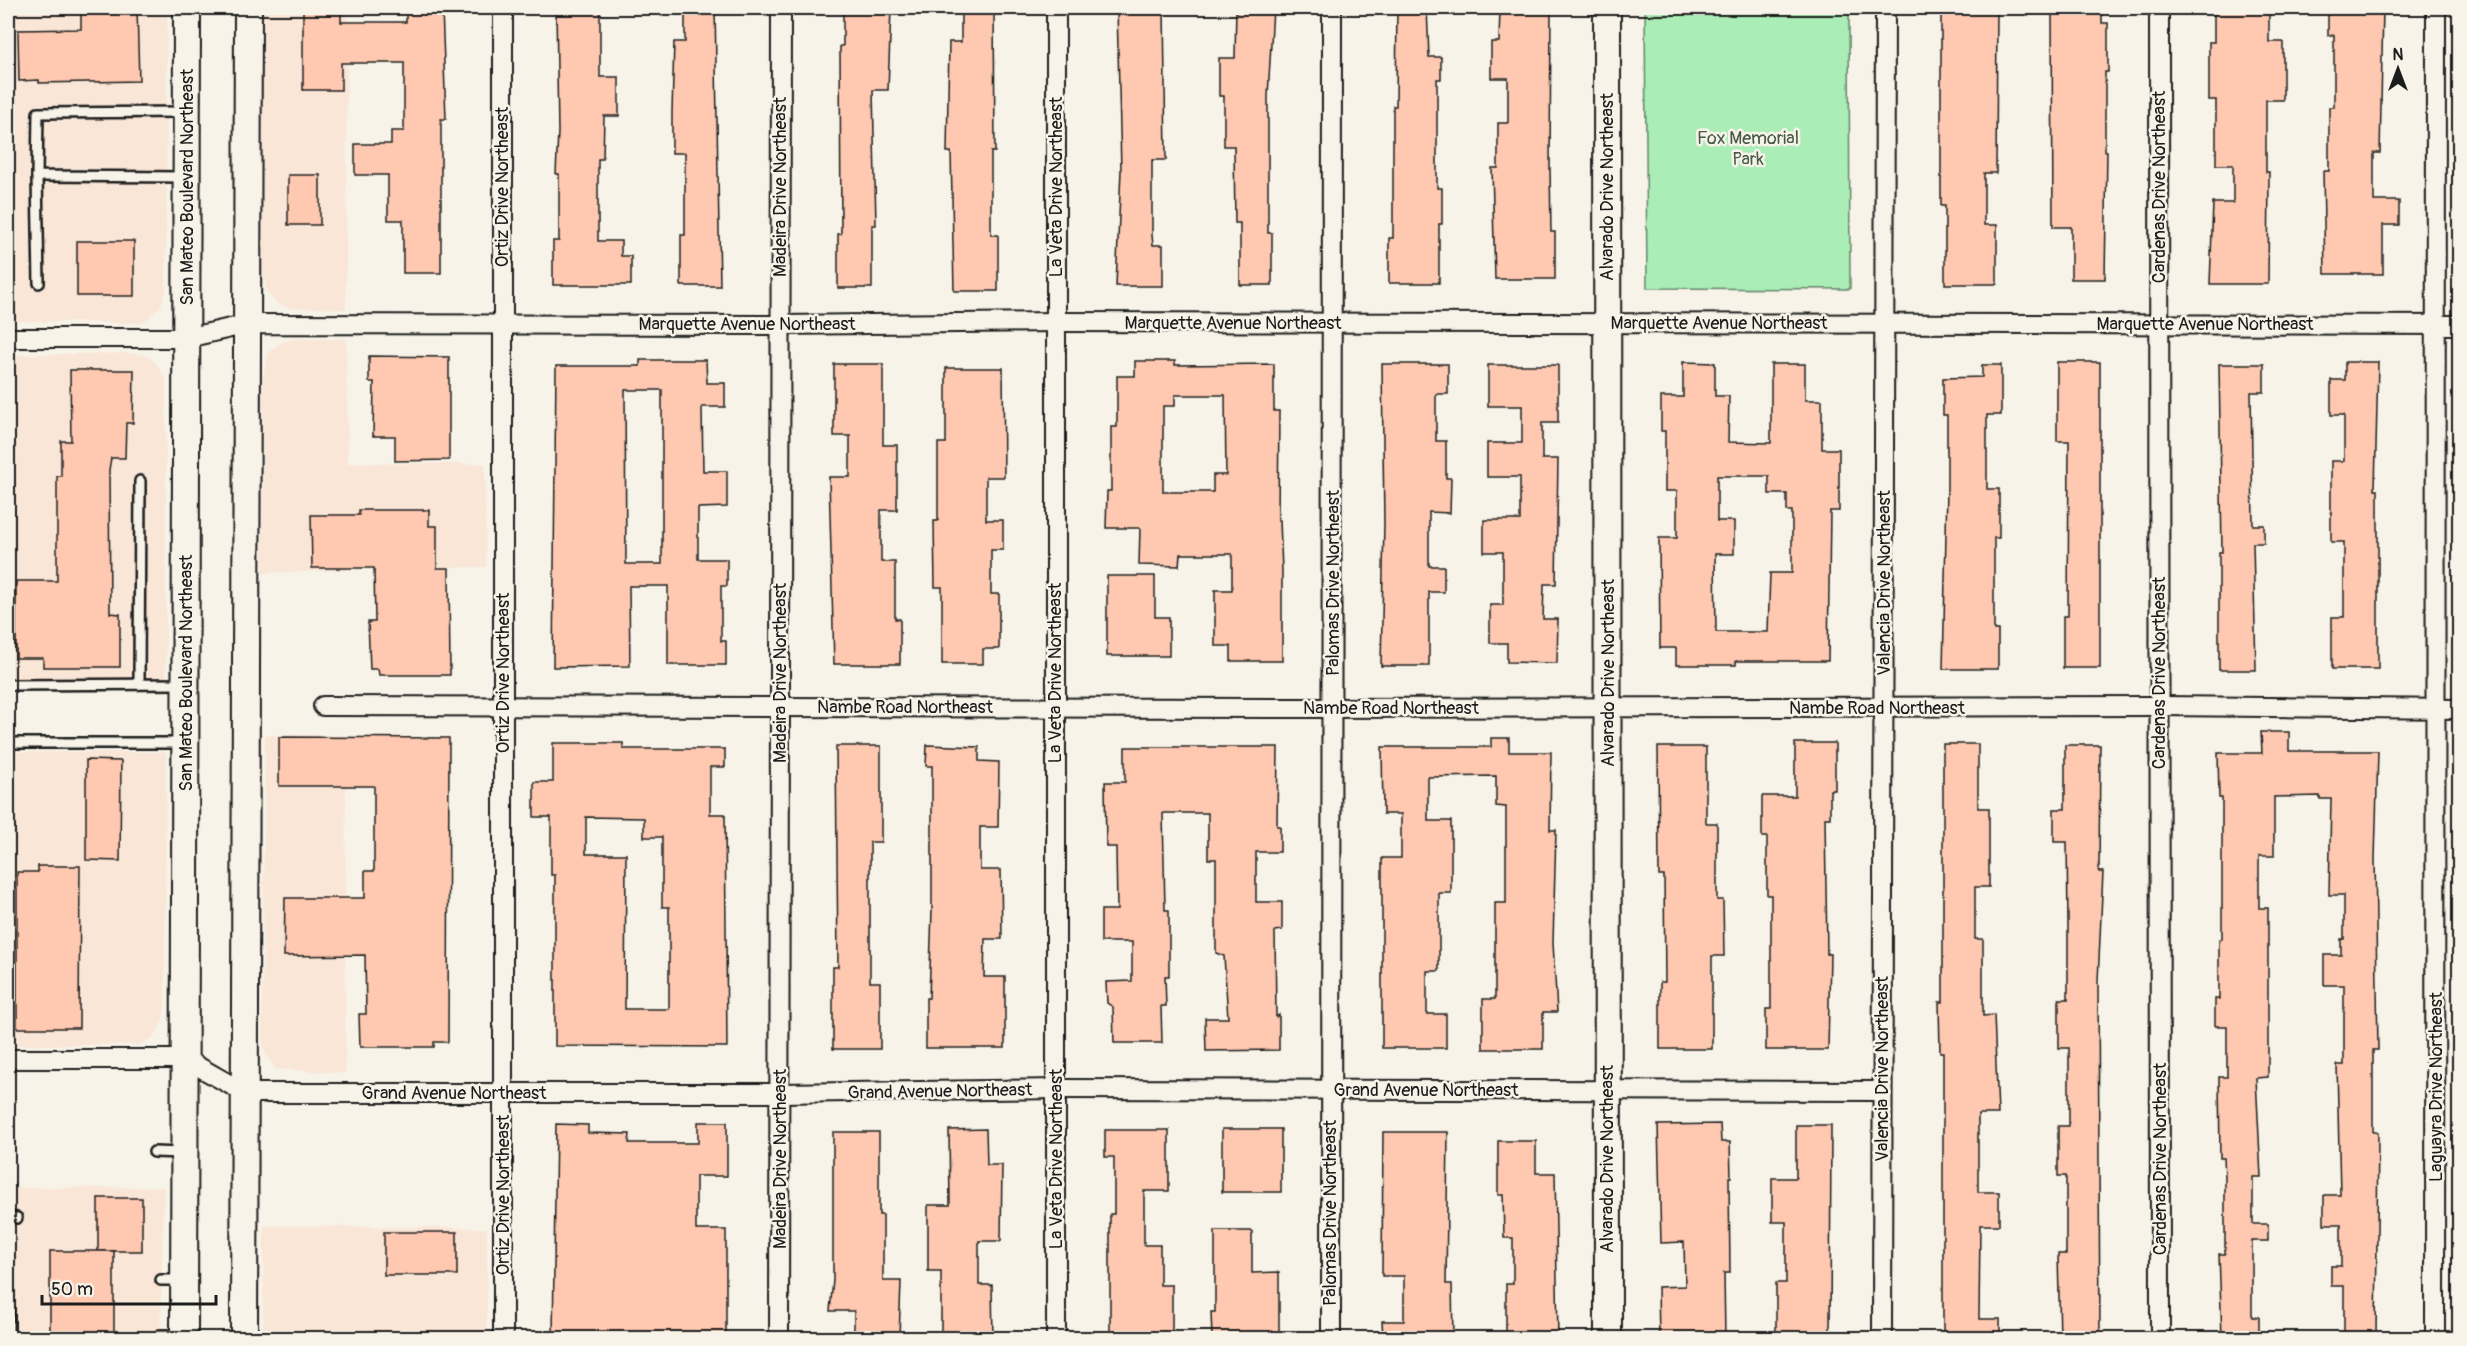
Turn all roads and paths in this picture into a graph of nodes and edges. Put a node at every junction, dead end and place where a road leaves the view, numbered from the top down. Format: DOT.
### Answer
graph roads {
  1 [pos="187,8"];
  2 [pos="248,8"];
  3 [pos="503,8"];
  4 [pos="781,8"];
  5 [pos="1056,8"];
  6 [pos="1332,8"];
  7 [pos="1607,8"];
  8 [pos="1885,8"];
  9 [pos="2158,8"];
  10 [pos="2436,8"];
  11 [pos="187,112"];
  12 [pos="37,176"];
  13 [pos="187,177"];
  14 [pos="39,283"];
  15 [pos="1056,322"];
  16 [pos="1607,323"];
  17 [pos="248,324"];
  18 [pos="502,324"];
  19 [pos="1333,324"];
  20 [pos="1884,324"];
  21 [pos="2158,324"];
  22 [pos="780,325"];
  23 [pos="2438,325"];
  24 [pos="2460,325"];
  25 [pos="8,338"];
  26 [pos="187,338"];
  27 [pos="140,480"];
  28 [pos="140,684"];
  29 [pos="186,684"];
  30 [pos="8,685"];
  31 [pos="323,706"];
  32 [pos="1055,706"];
  33 [pos="2160,706"];
  34 [pos="504,708"];
  35 [pos="780,708"];
  36 [pos="1333,708"];
  37 [pos="1609,708"];
  38 [pos="1884,708"];
  39 [pos="2437,709"];
  40 [pos="2460,709"];
  41 [pos="8,743"];
  42 [pos="186,743"];
  43 [pos="8,1059"];
  44 [pos="185,1059"];
  45 [pos="1056,1089"];
  46 [pos="1606,1089"];
  47 [pos="1330,1091"];
  48 [pos="1881,1091"];
  49 [pos="245,1093"];
  50 [pos="503,1093"];
  51 [pos="780,1093"];
  52 [pos="154,1152"];
  53 [pos="185,1153"];
  54 [pos="8,1265"];
  55 [pos="8,1322"];
  56 [pos="19,1322"];
  57 [pos="176,1336"];
  58 [pos="8,1338"];
  59 [pos="244,1338"];
  60 [pos="503,1338"];
  61 [pos="779,1338"];
  62 [pos="1056,1338"];
  63 [pos="1330,1338"];
  64 [pos="1608,1338"];
  65 [pos="1882,1338"];
  66 [pos="2160,1338"];
  67 [pos="2435,1338"];
  1 -- 11 [label="main road, San Mateo Boulevard Northeast"];
  2 -- 17 [label="main road"];
  3 -- 18 [label="street, Ortiz Drive Northeast"];
  4 -- 22 [label="street, Madeira Drive Northeast"];
  5 -- 15 [label="street, La Veta Drive Northeast"];
  6 -- 19 [label="street, Palomas Drive Northeast"];
  7 -- 16 [label="main road, Alvarado Drive Northeast"];
  8 -- 20 [label="street, Valencia Drive Northeast"];
  9 -- 21 [label="street, Cardenas Drive Northeast"];
  10 -- 23 [label="street, Laguayra Drive Northeast"];
  11 -- 12 [label="lane"];
  11 -- 13 [label="main road, San Mateo Boulevard Northeast"];
  12 -- 13 [label="lane"];
  12 -- 14 [label="lane"];
  13 -- 26 [label="main road, San Mateo Boulevard Northeast"];
  15 -- 19 [label="street, Marquette Avenue Northeast"];
  15 -- 22 [label="street, Marquette Avenue Northeast"];
  15 -- 32 [label="street, La Veta Drive Northeast"];
  16 -- 19 [label="street, Marquette Avenue Northeast"];
  16 -- 20 [label="street, Marquette Avenue Northeast"];
  16 -- 37 [label="main road, Alvarado Drive Northeast"];
  17 -- 18 [label="street, Marquette Avenue Northeast"];
  17 -- 26 [label="street, Marquette Avenue Northeast"];
  17 -- 49 [label="main road"];
  18 -- 22 [label="street, Marquette Avenue Northeast"];
  18 -- 34 [label="street, Ortiz Drive Northeast"];
  19 -- 36 [label="street, Palomas Drive Northeast"];
  20 -- 21 [label="street, Marquette Avenue Northeast"];
  20 -- 38 [label="street, Valencia Drive Northeast"];
  21 -- 23 [label="street, Marquette Avenue Northeast"];
  21 -- 33 [label="street, Cardenas Drive Northeast"];
  22 -- 35 [label="street, Madeira Drive Northeast"];
  23 -- 24 [label="street, Marquette Avenue Northeast"];
  23 -- 39 [label="street, Laguayra Drive Northeast"];
  25 -- 26 [label="street, Marquette Avenue Northeast"];
  26 -- 29 [label="main road, San Mateo Boulevard Northeast"];
  27 -- 28 [label="lane"];
  28 -- 29 [label="lane"];
  28 -- 30 [label="lane"];
  29 -- 42 [label="main road, San Mateo Boulevard Northeast"];
  31 -- 34 [label="street, Nambe Road Northeast"];
  32 -- 35 [label="street, Nambe Road Northeast"];
  32 -- 36 [label="street, Nambe Road Northeast"];
  32 -- 45 [label="street, La Veta Drive Northeast"];
  33 -- 38 [label="street, Nambe Road Northeast"];
  33 -- 39 [label="street, Nambe Road Northeast"];
  33 -- 66 [label="street, Cardenas Drive Northeast"];
  34 -- 35 [label="street, Nambe Road Northeast"];
  34 -- 50 [label="street, Ortiz Drive Northeast"];
  35 -- 51 [label="street, Madeira Drive Northeast"];
  36 -- 37 [label="street, Nambe Road Northeast"];
  36 -- 47 [label="street, Palomas Drive Northeast"];
  37 -- 38 [label="street, Nambe Road Northeast"];
  37 -- 46 [label="main road, Alvarado Drive Northeast"];
  38 -- 48 [label="street, Valencia Drive Northeast"];
  39 -- 40 [label="street, Nambe Road Northeast"];
  39 -- 67 [label="street, Laguayra Drive Northeast"];
  41 -- 42 [label="lane"];
  42 -- 44 [label="main road, San Mateo Boulevard Northeast"];
  43 -- 44 [label="street, Grand Avenue Northeast"];
  44 -- 49 [label="street, Grand Avenue Northeast"];
  44 -- 53 [label="main road, San Mateo Boulevard Northeast"];
  45 -- 47 [label="street, Grand Avenue Northeast"];
  45 -- 51 [label="street, Grand Avenue Northeast"];
  45 -- 62 [label="street, La Veta Drive Northeast"];
  46 -- 47 [label="street, Grand Avenue Northeast"];
  46 -- 48 [label="street, Grand Avenue Northeast"];
  46 -- 64 [label="main road, Alvarado Drive Northeast"];
  47 -- 63 [label="street, Palomas Drive Northeast"];
  48 -- 65 [label="street, Valencia Drive Northeast"];
  49 -- 50 [label="street, Grand Avenue Northeast"];
  49 -- 59 [label="main road"];
  50 -- 51 [label="street, Grand Avenue Northeast"];
  50 -- 60 [label="street, Ortiz Drive Northeast"];
  51 -- 61 [label="street, Madeira Drive Northeast"];
  52 -- 53 [label="lane"];
  53 -- 57 [label="main road, San Mateo Boulevard Northeast"];
  54 -- 55 [label="lane"];
  55 -- 56 [label="lane"];
  55 -- 58 [label="lane"];
}
